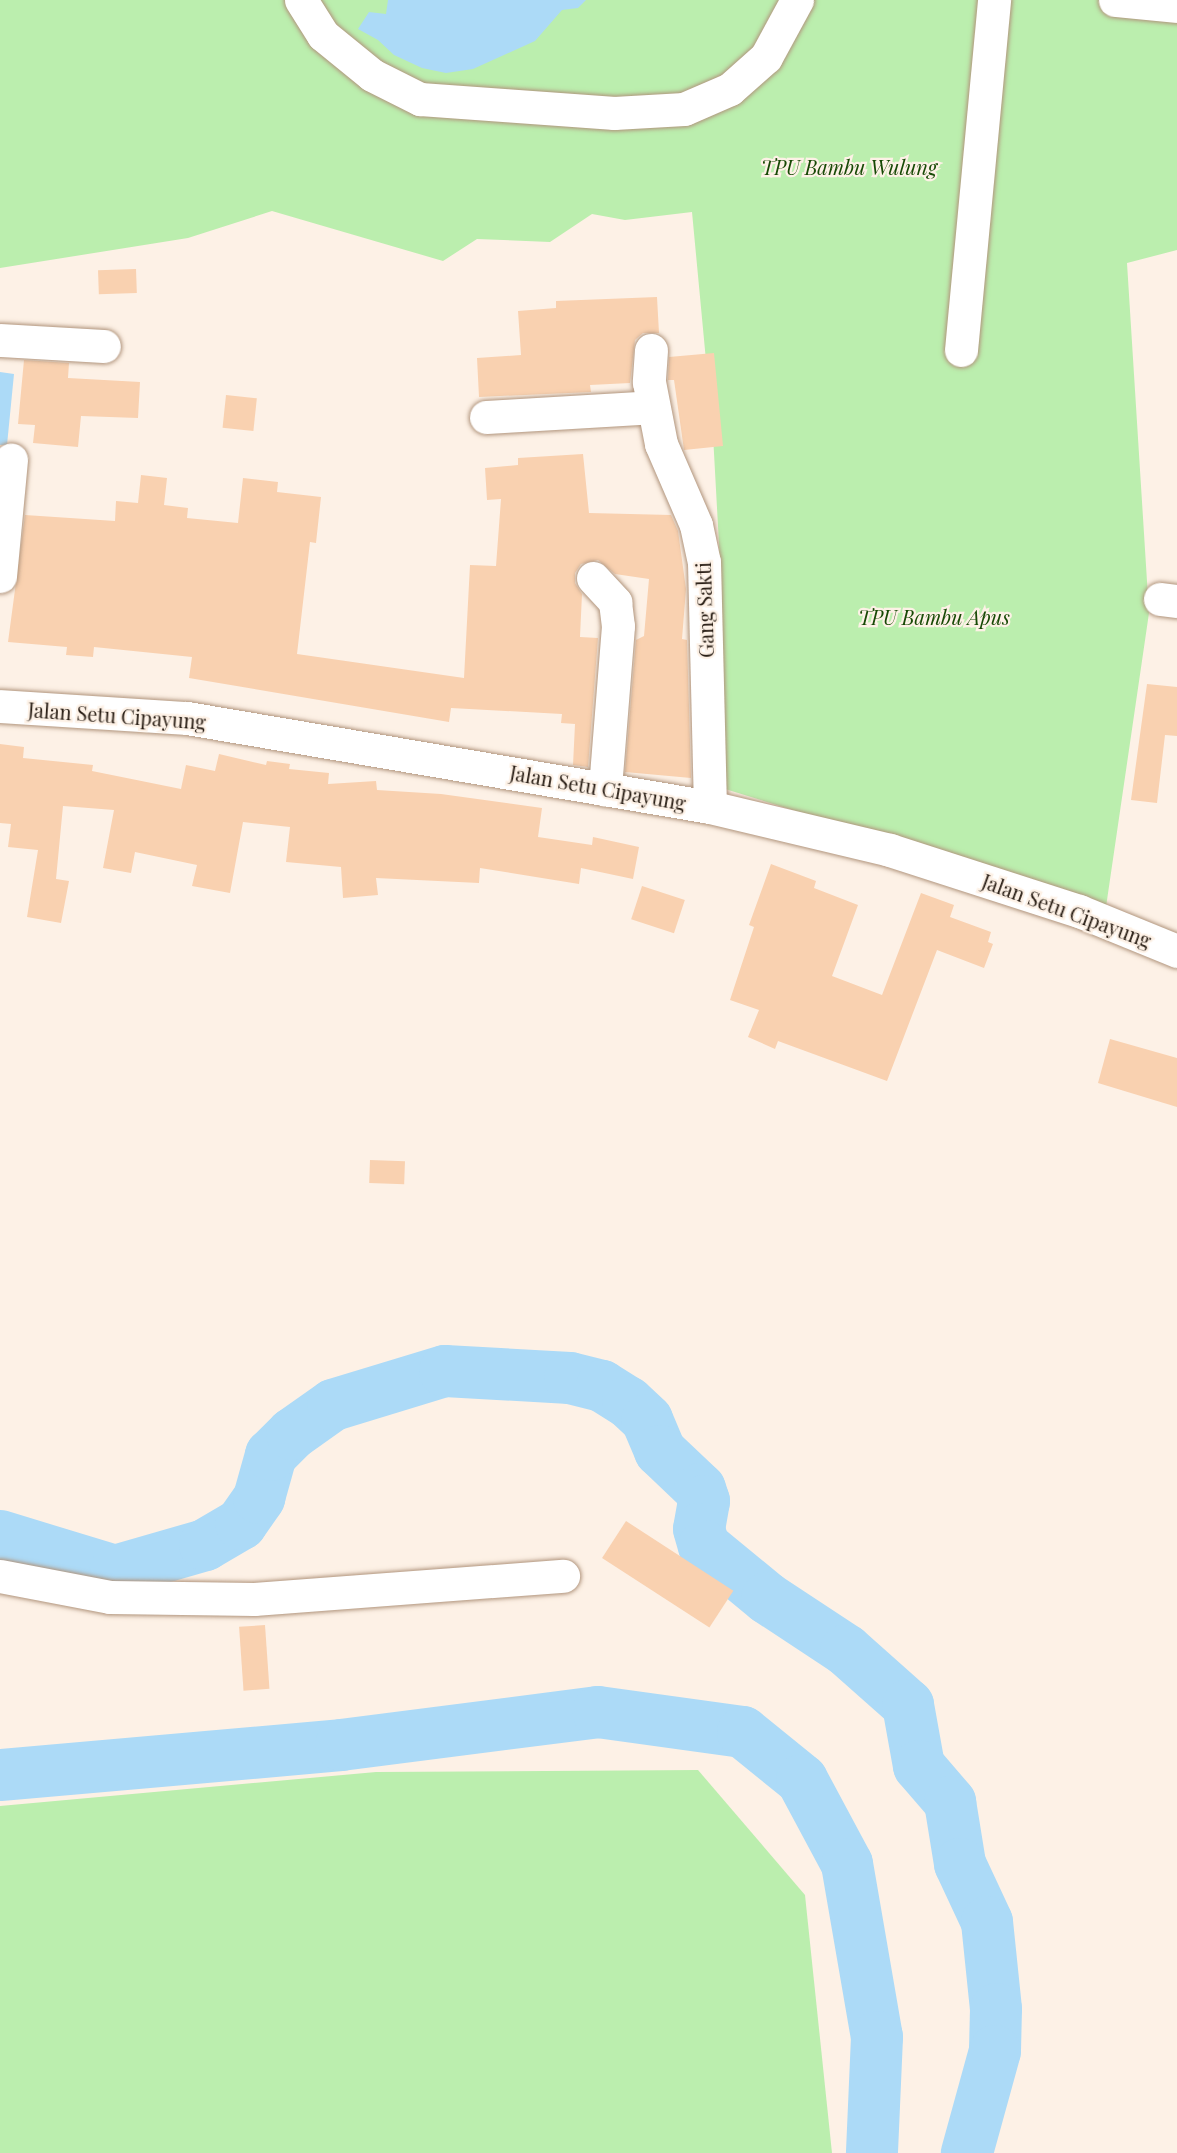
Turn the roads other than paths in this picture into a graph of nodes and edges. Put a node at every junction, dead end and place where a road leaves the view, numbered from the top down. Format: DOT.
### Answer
graph roads {
  1 [pos="301,0"];
  2 [pos="796,0"];
  3 [pos="994,0"];
  4 [pos="1115,0"];
  5 [pos="1177,6"];
  6 [pos="0,340"];
  7 [pos="104,346"];
  8 [pos="651,350"];
  9 [pos="961,350"];
  10 [pos="652,407"];
  11 [pos="486,417"];
  12 [pos="11,460"];
  13 [pos="0,576"];
  14 [pos="593,578"];
  15 [pos="0,706"];
  16 [pos="605,789"];
  17 [pos="710,807"];
  18 [pos="1177,951"];
  19 [pos="0,1576"];
  20 [pos="563,1576"];
  1 -- 2 [label="street"];
  3 -- 9 [label="street"];
  4 -- 5 [label="street"];
  6 -- 7 [label="street"];
  8 -- 10 [label="street, Gang Sakti"];
  10 -- 11 [label="street"];
  10 -- 17 [label="street, Gang Sakti"];
  12 -- 13 [label="street"];
  14 -- 16 [label="street"];
  15 -- 16 [label="street, Jalan Setu Cipayung"];
  16 -- 17 [label="street, Jalan Setu Cipayung"];
  17 -- 18 [label="street, Jalan Setu Cipayung"];
  19 -- 20 [label="street"];
}
